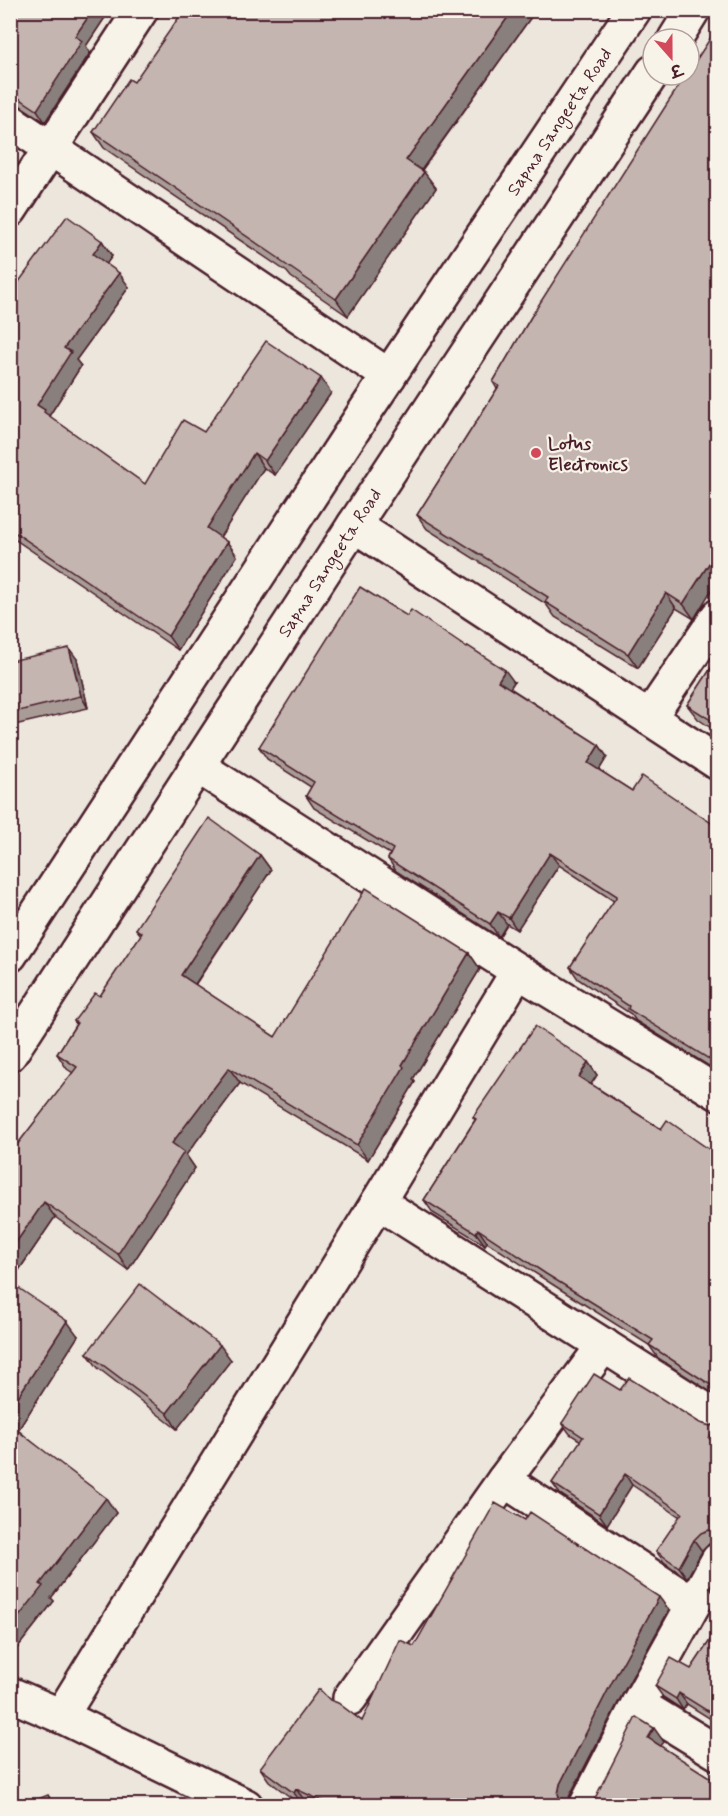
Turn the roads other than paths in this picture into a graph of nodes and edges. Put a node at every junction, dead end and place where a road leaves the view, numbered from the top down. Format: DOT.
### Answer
graph roads {
  1 [pos="141,10"];
  2 [pos="634,10"];
  3 [pos="693,10"];
  4 [pos="682,27"];
  5 [pos="643,87"];
  6 [pos="10,121"];
  7 [pos="50,147"];
  8 [pos="10,210"];
  9 [pos="389,376"];
  10 [pos="354,525"];
  11 [pos="717,616"];
  12 [pos="649,718"];
  13 [pos="717,764"];
  14 [pos="199,766"];
  15 [pos="10,955"];
  16 [pos="518,971"];
  17 [pos="10,1054"];
  18 [pos="717,1093"];
  19 [pos="378,1202"];
  20 [pos="604,1346"];
  21 [pos="717,1418"];
  22 [pos="504,1480"];
  23 [pos="717,1560"];
  24 [pos="693,1604"];
  25 [pos="10,1694"];
  26 [pos="350,1698"];
  27 [pos="638,1704"];
  28 [pos="61,1716"];
  29 [pos="717,1753"];
  30 [pos="246,1806"];
  31 [pos="586,1806"];
  1 -- 7 [label="street"];
  2 -- 9 [label="street, Sapna Sangeeta Road"];
  3 -- 4 [label="street"];
  5 -- 10 [label="street, Sapna Sangeeta Road"];
  6 -- 7 [label="street"];
  7 -- 8 [label="street"];
  7 -- 9 [label="street"];
  9 -- 15 [label="street, Sapna Sangeeta Road"];
  10 -- 12 [label="street"];
  10 -- 14 [label="street, Sapna Sangeeta Road"];
  11 -- 12 [label="street"];
  12 -- 13 [label="street"];
  14 -- 16 [label="street"];
  14 -- 17 [label="street, Sapna Sangeeta Road"];
  16 -- 18 [label="street"];
  16 -- 19 [label="street"];
  19 -- 20 [label="street"];
  19 -- 28 [label="street"];
  20 -- 21 [label="street"];
  20 -- 22 [label="street"];
  22 -- 24 [label="street"];
  22 -- 26 [label="street"];
  23 -- 24 [label="street"];
  24 -- 27 [label="street"];
  25 -- 28 [label="street"];
  27 -- 29 [label="street"];
  27 -- 31 [label="street"];
  28 -- 30 [label="street"];
}
